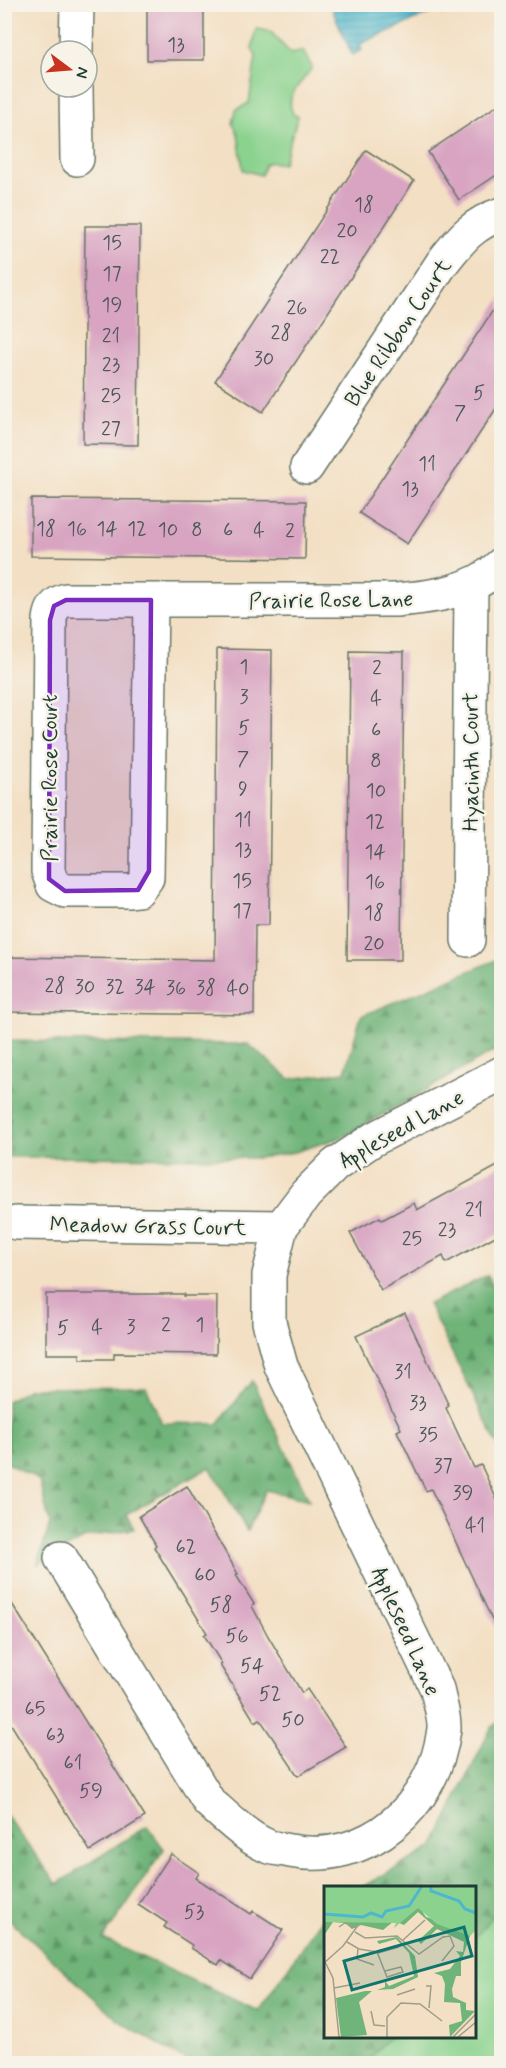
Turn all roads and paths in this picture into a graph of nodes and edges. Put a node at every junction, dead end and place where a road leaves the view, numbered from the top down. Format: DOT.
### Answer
graph roads {
  1 [pos="77,4"];
  2 [pos="76,39"];
  3 [pos="76,99"];
  4 [pos="77,159"];
  5 [pos="501,214"];
  6 [pos="307,467"];
  7 [pos="501,564"];
  8 [pos="471,585"];
  9 [pos="151,600"];
  10 [pos="468,940"];
  11 [pos="501,1073"];
  12 [pos="16,1223"];
  13 [pos="281,1227"];
  14 [pos="61,1558"];
  1 -- 2 [label="street"];
  3 -- 4 [label="street"];
  5 -- 6 [label="street, Blue Ribbon Court"];
  7 -- 8 [label="street, Prairie Rose Lane"];
  8 -- 9 [label="street, Prairie Rose Lane"];
  8 -- 10 [label="street, Hyacinth Court"];
  9 -- 9 [label="street, Prairie Rose Court"];
  11 -- 13 [label="street, Appleseed Lane"];
  12 -- 13 [label="street, Meadow Grass Court"];
  13 -- 14 [label="street, Appleseed Lane"];
}
